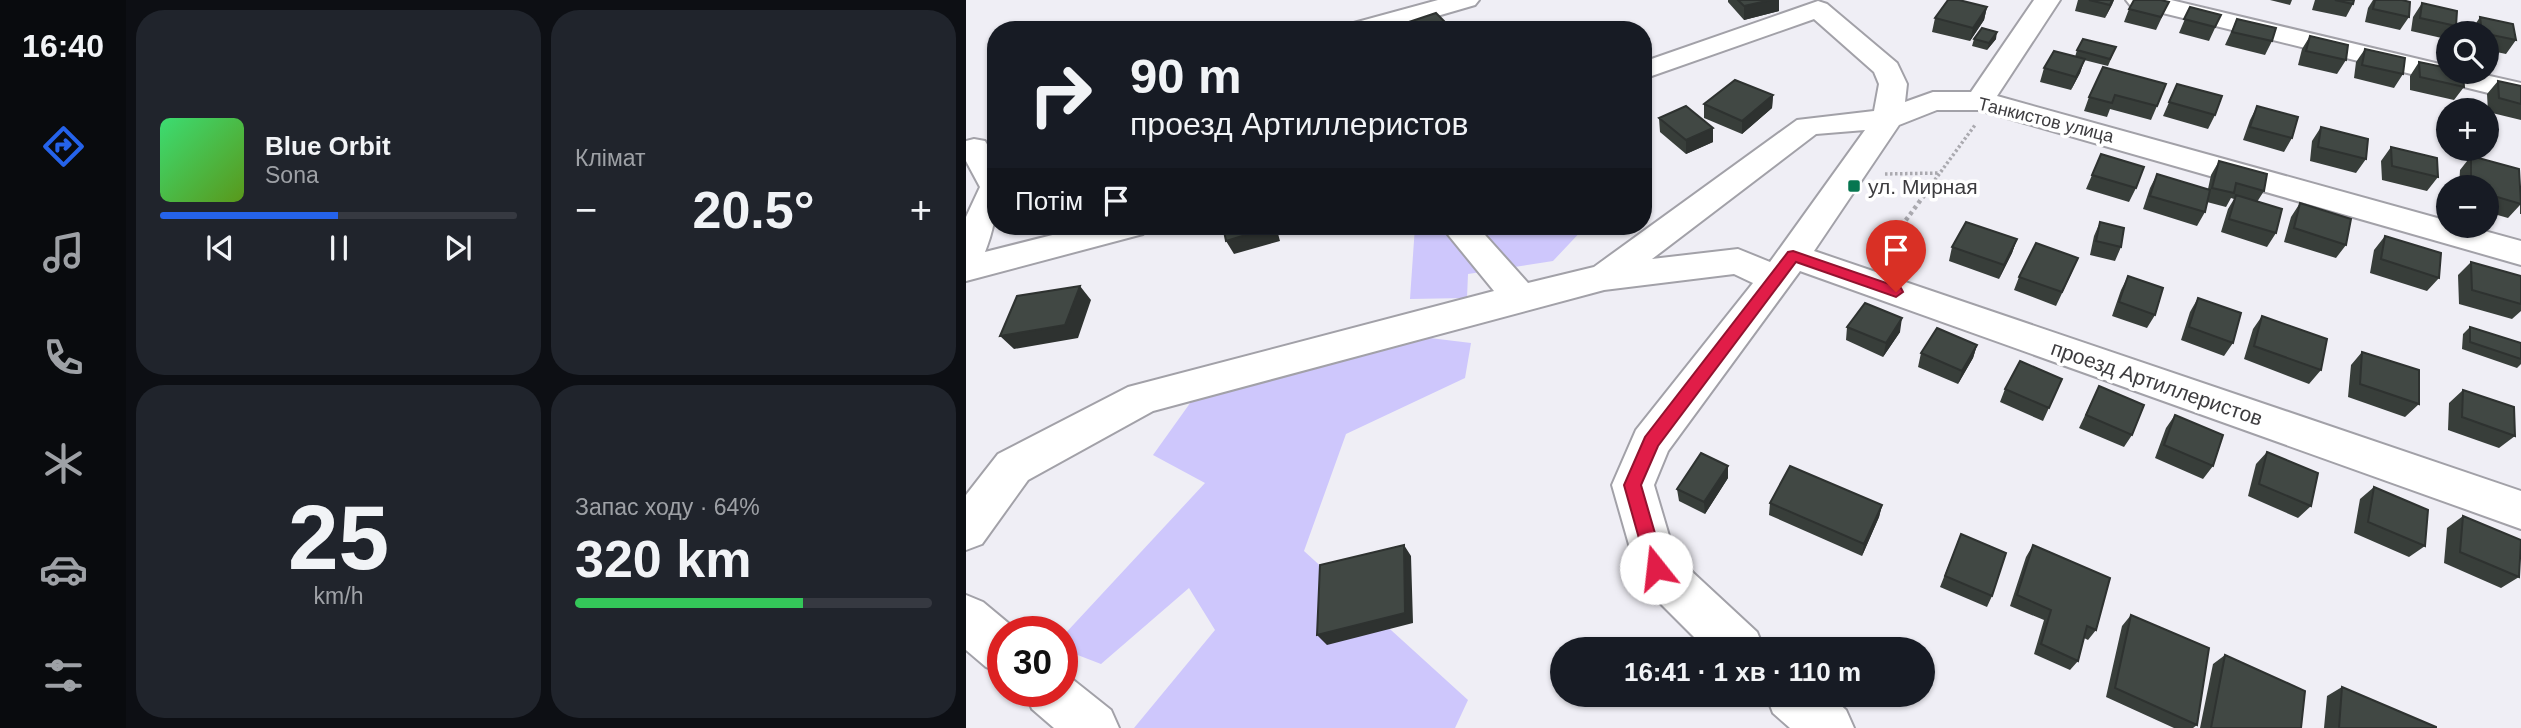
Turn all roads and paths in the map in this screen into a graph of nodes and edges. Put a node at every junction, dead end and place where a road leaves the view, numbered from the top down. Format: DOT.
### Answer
graph roads {
  1 [pos="1466,0"];
  2 [pos="2047,0"];
  3 [pos="2138,0"];
  4 [pos="1819,3"];
  5 [pos="1391,21"];
  6 [pos="1652,68"];
  7 [pos="2521,92"];
  8 [pos="1985,102"];
  9 [pos="1888,119"];
  10 [pos="979,147"];
  11 [pos="987,166"];
  12 [pos="1941,173"];
  13 [pos="1847,175"];
  14 [pos="987,207"];
  15 [pos="1096,235"];
  16 [pos="1466,235"];
  17 [pos="2521,253"];
  18 [pos="966,255"];
  19 [pos="1784,268"];
  20 [pos="966,269"];
  21 [pos="1604,277"];
  22 [pos="1520,297"];
  23 [pos="1922,301"];
  24 [pos="2521,510"];
  25 [pos="966,530"];
  26 [pos="966,618"];
  27 [pos="987,636"];
  28 [pos="1728,637"];
  29 [pos="1069,707"];
  30 [pos="1804,707"];
  31 [pos="1093,728"];
  32 [pos="1828,728"];
  1 -- 5 [label="street"];
  2 -- 8 [label="street"];
  3 -- 7 [label="street"];
  4 -- 6 [label="street"];
  4 -- 9 [label="street"];
  8 -- 9 [label="street, Танкистов улица"];
  8 -- 12 [label="path"];
  8 -- 17 [label="street, Танкистов улица"];
  9 -- 13 [label="street"];
  9 -- 21 [label="street, Танкистов улица"];
  10 -- 11 [label="street"];
  12 -- 13 [label="path"];
  12 -- 23 [label="path"];
  13 -- 19 [label="street"];
  14 -- 18 [label="street"];
  15 -- 20 [label="street"];
  16 -- 22 [label="street"];
  19 -- 21 [label="street, проезд Артиллеристов"];
  19 -- 23 [label="street, проезд Артиллеристов"];
  19 -- 28 [label="street"];
  21 -- 22 [label="street, проезд Артиллеристов"];
  22 -- 25 [label="street, проезд Артиллеристов"];
  23 -- 24 [label="street, проезд Артиллеристов"];
  26 -- 27 [label="street"];
  29 -- 31 [label="street"];
  30 -- 32 [label="street"];
}
